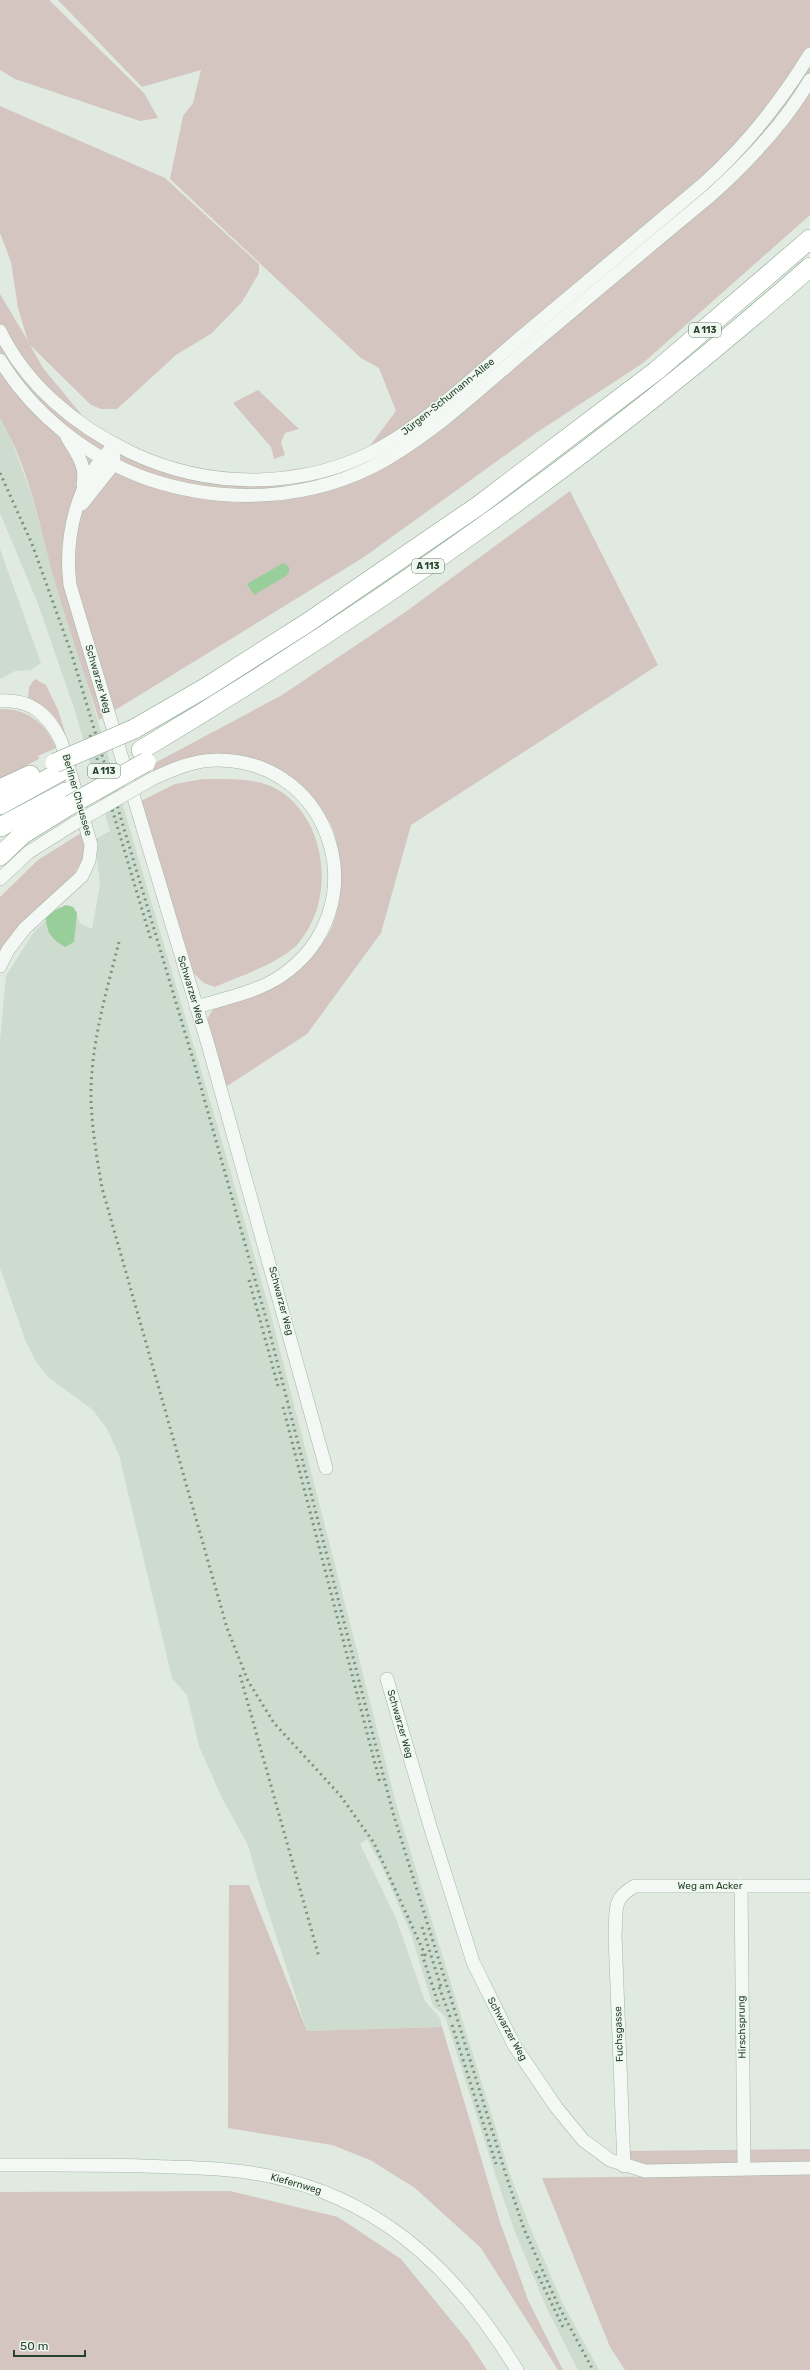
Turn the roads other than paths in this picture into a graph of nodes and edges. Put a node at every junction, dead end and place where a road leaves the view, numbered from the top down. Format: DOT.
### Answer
graph roads {
  1 [pos="810,54"];
  2 [pos="810,80"];
  3 [pos="810,239"];
  4 [pos="810,267"];
  5 [pos="0,332"];
  6 [pos="0,360"];
  7 [pos="65,434"];
  8 [pos="115,445"];
  9 [pos="101,457"];
  10 [pos="114,465"];
  11 [pos="82,492"];
  12 [pos="77,511"];
  13 [pos="0,701"];
  14 [pos="146,764"];
  15 [pos="58,767"];
  16 [pos="0,790"];
  17 [pos="68,798"];
  18 [pos="0,805"];
  19 [pos="0,827"];
  20 [pos="0,856"];
  21 [pos="0,879"];
  22 [pos="0,966"];
  23 [pos="196,1007"];
  24 [pos="326,1468"];
  25 [pos="387,1679"];
  26 [pos="741,1886"];
  27 [pos="810,1886"];
  28 [pos="617,1902"];
  29 [pos="0,2165"];
  30 [pos="624,2166"];
  31 [pos="744,2168"];
  32 [pos="810,2168"];
  33 [pos="517,2370"];
  1 -- 8 [label="street, Jürgen-Schumann-Allee"];
  2 -- 10 [label="street, Jürgen-Schumann-Allee"];
  3 -- 15 [label="highway, A 113, bridge"];
  4 -- 14 [label="highway, A 113"];
  5 -- 8 [label="street, Jürgen-Schumann-Allee"];
  6 -- 7 [label="street, Jürgen-Schumann-Allee"];
  7 -- 9 [label="street, Jürgen-Schumann-Allee"];
  7 -- 11 [label="street"];
  8 -- 9 [label="street, Schwarzer Weg"];
  8 -- 10 [label="street"];
  9 -- 10 [label="street, Jürgen-Schumann-Allee"];
  9 -- 11 [label="street, Schwarzer Weg"];
  10 -- 12 [label="street, Schwarzer Weg"];
  11 -- 12 [label="street, Schwarzer Weg"];
  12 -- 23 [label="street, Schwarzer Weg"];
  13 -- 22 [label="street, Berliner Chaussee"];
  14 -- 17 [label="highway, A 113"];
  14 -- 21 [label="street, bridge"];
  14 -- 23 [label="street"];
  15 -- 16 [label="highway"];
  15 -- 18 [label="highway"];
  17 -- 19 [label="highway, A 113"];
  17 -- 20 [label="highway"];
  23 -- 24 [label="street, Schwarzer Weg"];
  25 -- 30 [label="street, Schwarzer Weg"];
  26 -- 27 [label="street, Weg am Acker"];
  26 -- 28 [label="street, Weg am Acker"];
  26 -- 31 [label="street, Hirschsprung"];
  28 -- 30 [label="street, Fuchsgasse"];
  29 -- 33 [label="street, Kiefernweg"];
  30 -- 31 [label="street, Schwarzer Weg"];
  31 -- 32 [label="street, Schwarzer Weg"];
}
